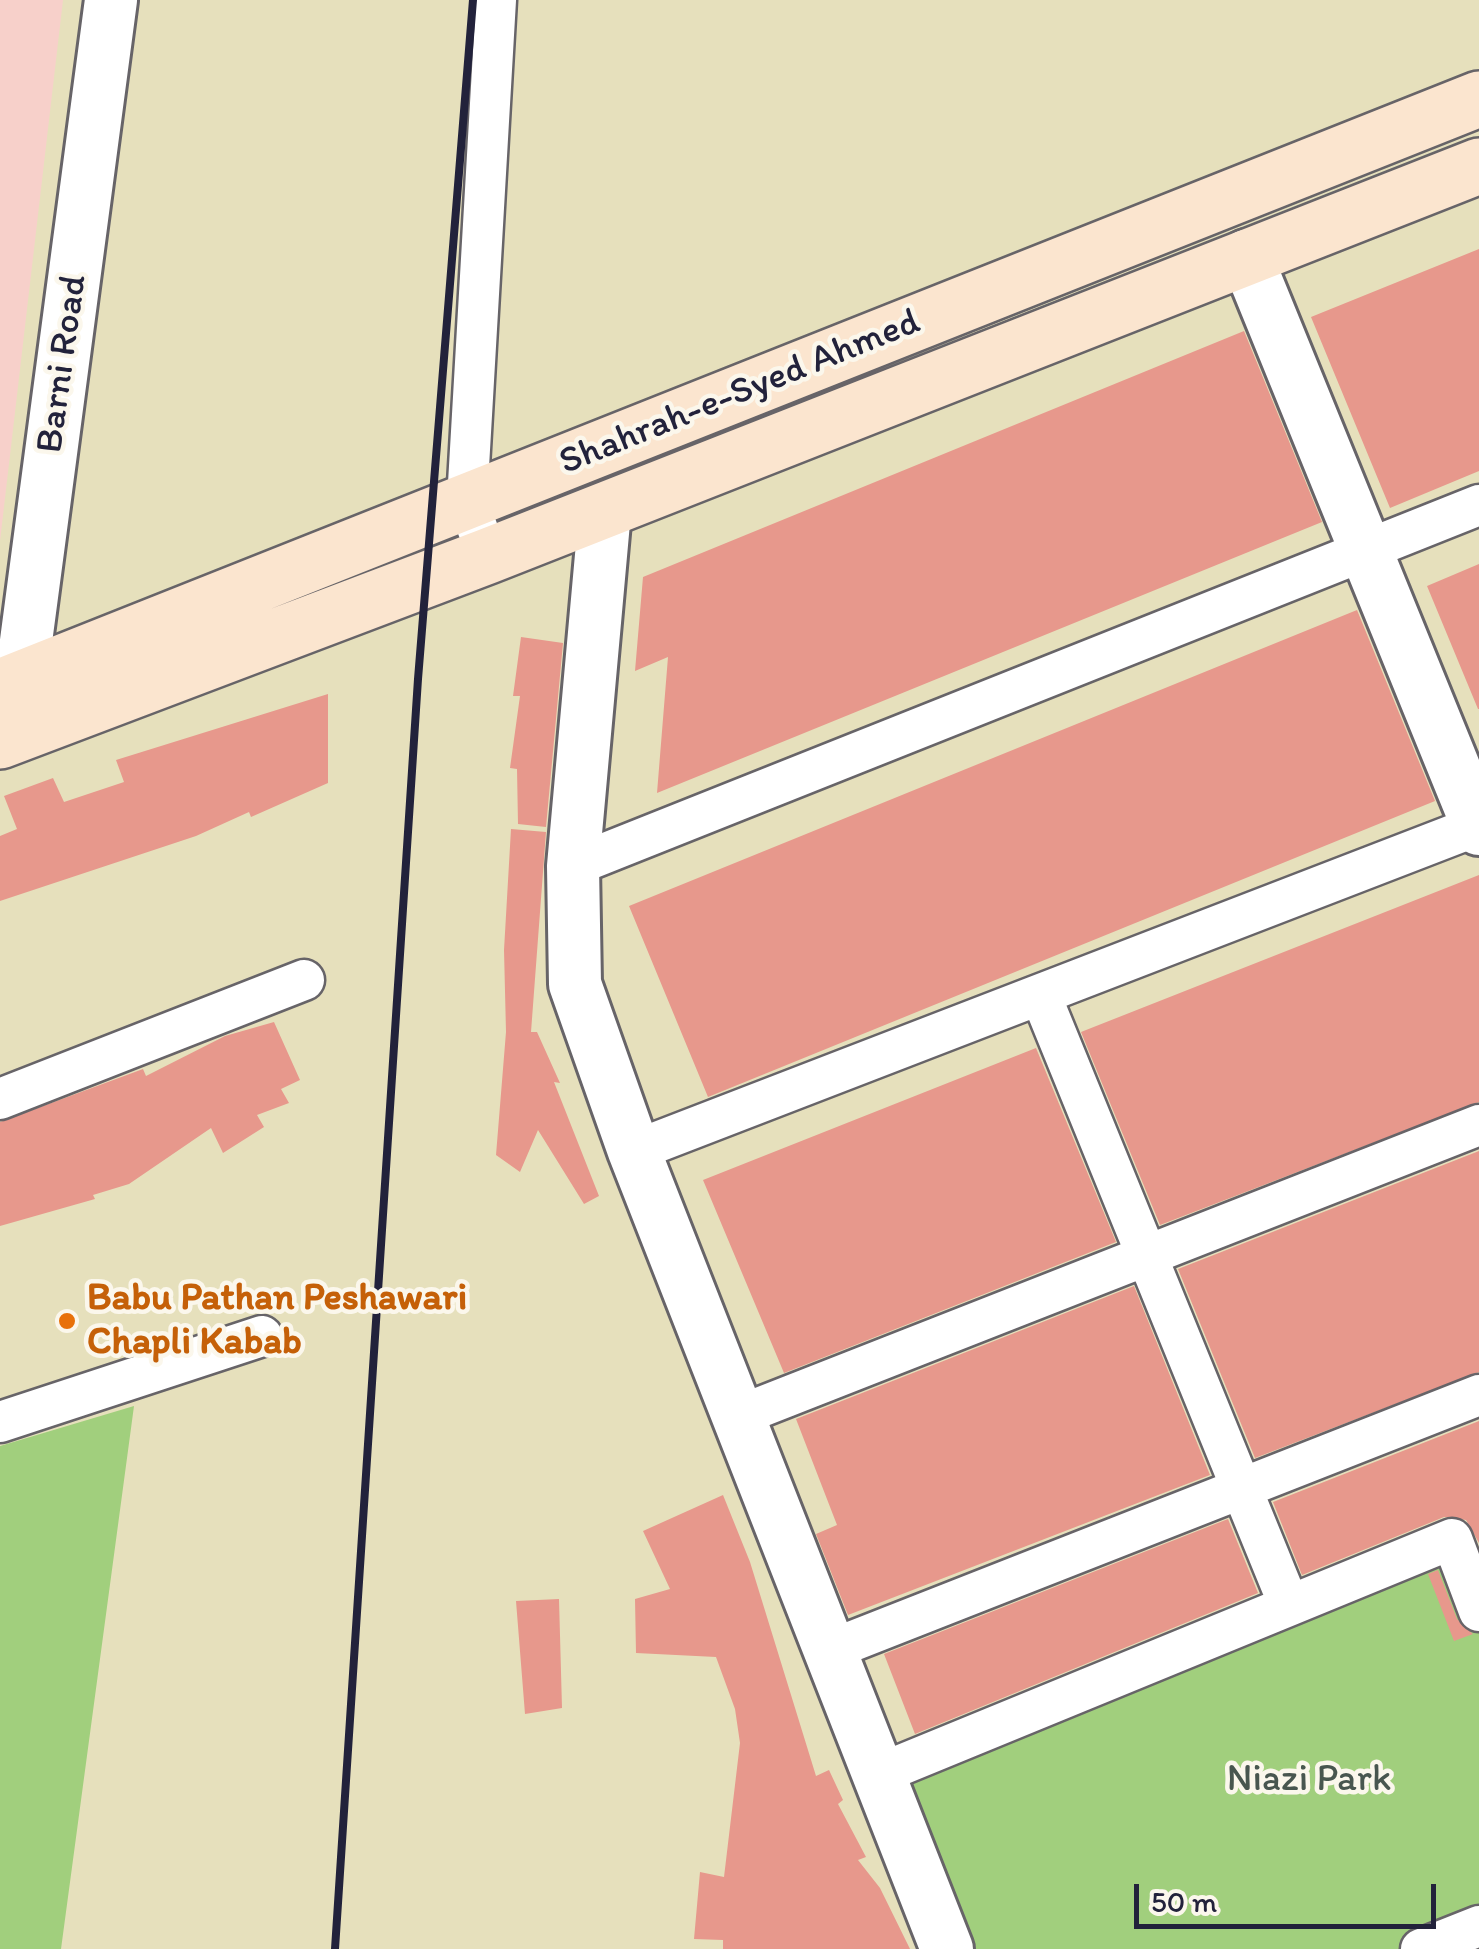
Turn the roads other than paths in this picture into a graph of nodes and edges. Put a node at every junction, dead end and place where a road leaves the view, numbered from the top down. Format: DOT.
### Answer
graph roads {
  1 [pos="112,0"];
  2 [pos="496,0"];
  3 [pos="1479,99"];
  4 [pos="1479,166"];
  5 [pos="1246,256"];
  6 [pos="467,501"];
  7 [pos="1479,505"];
  8 [pos="605,511"];
  9 [pos="1366,550"];
  10 [pos="488,556"];
  11 [pos="15,708"];
  12 [pos="1478,826"];
  13 [pos="574,866"];
  14 [pos="304,980"];
  15 [pos="1041,996"];
  16 [pos="0,1099"];
  17 [pos="1479,1125"];
  18 [pos="634,1151"];
  19 [pos="1146,1256"];
  20 [pos="262,1336"];
  21 [pos="1479,1395"];
  22 [pos="738,1416"];
  23 [pos="0,1422"];
  24 [pos="1242,1488"];
  25 [pos="1290,1605"];
  26 [pos="1479,1611"];
  27 [pos="830,1650"];
  28 [pos="880,1774"];
  29 [pos="1479,1926"];
  30 [pos="947,1949"];
  31 [pos="1421,1949"];
  1 -- 11 [label="street, Barni Road"];
  2 -- 6 [label="street"];
  3 -- 6 [label="main road, Shahrah-e-Syed Ahmed"];
  4 -- 5 [label="main road, Shahrah-e-Syed Ahmed"];
  5 -- 8 [label="main road, Shahrah-e-Syed Ahmed"];
  5 -- 9 [label="street"];
  6 -- 10 [label="street"];
  6 -- 11 [label="main road, Shahrah-e-Syed Ahmed"];
  7 -- 9 [label="street"];
  8 -- 10 [label="main road, Shahrah-e-Syed Ahmed"];
  8 -- 13 [label="street"];
  9 -- 12 [label="street"];
  9 -- 13 [label="street"];
  10 -- 11 [label="main road, Shahrah-e-Syed Ahmed"];
  12 -- 15 [label="street"];
  13 -- 18 [label="street"];
  14 -- 16 [label="street"];
  15 -- 18 [label="street"];
  15 -- 19 [label="street"];
  17 -- 19 [label="street"];
  18 -- 22 [label="street"];
  19 -- 22 [label="street"];
  19 -- 24 [label="street"];
  20 -- 23 [label="street"];
  21 -- 24 [label="street"];
  22 -- 27 [label="street"];
  24 -- 25 [label="street"];
  24 -- 27 [label="street"];
  25 -- 26 [label="street"];
  25 -- 28 [label="street"];
  27 -- 28 [label="street"];
  28 -- 30 [label="street"];
  29 -- 31 [label="street"];
}
